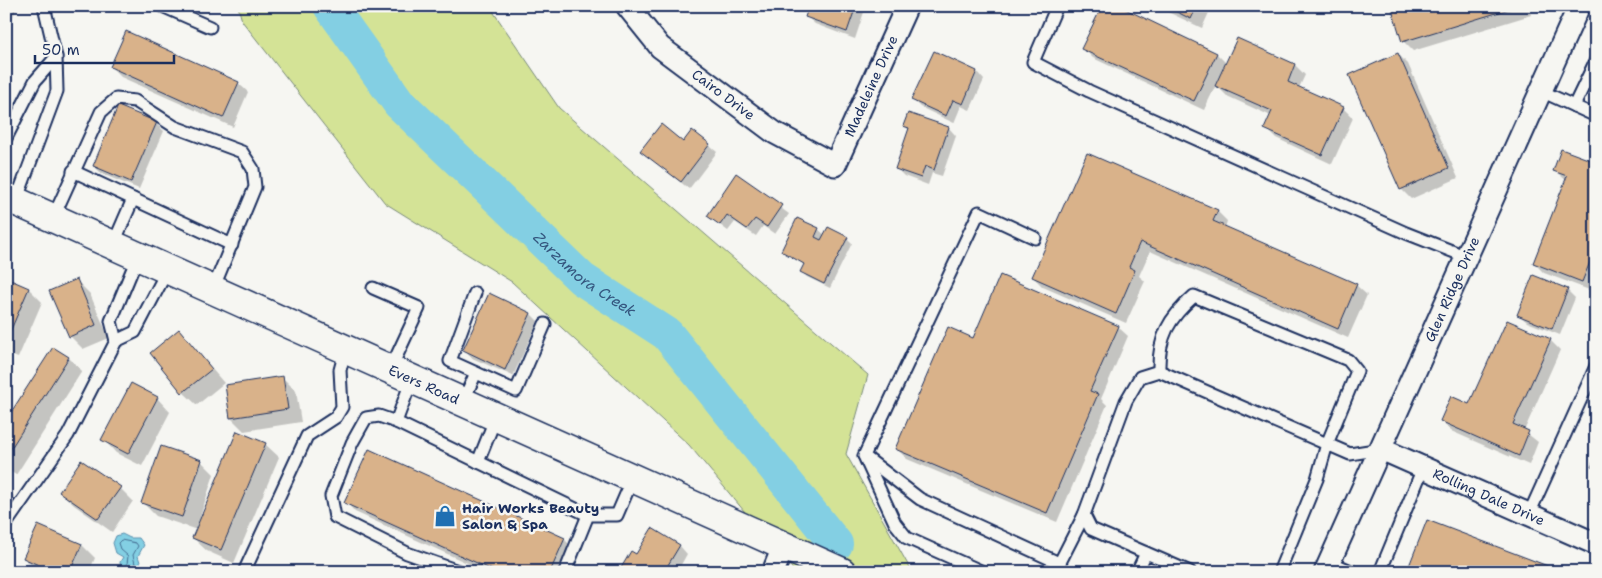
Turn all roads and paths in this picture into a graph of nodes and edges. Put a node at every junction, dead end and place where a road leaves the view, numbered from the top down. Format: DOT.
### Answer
graph roads {
  1 [pos="44,6"];
  2 [pos="162,6"];
  3 [pos="627,6"];
  4 [pos="907,6"];
  5 [pos="1057,6"];
  6 [pos="1575,8"];
  7 [pos="210,27"];
  8 [pos="56,57"];
  9 [pos="1596,60"];
  10 [pos="1541,91"];
  11 [pos="1574,106"];
  12 [pos="1596,116"];
  13 [pos="6,138"];
  14 [pos="835,165"];
  15 [pos="74,171"];
  16 [pos="11,199"];
  17 [pos="133,199"];
  18 [pos="53,218"];
  19 [pos="1035,238"];
  20 [pos="113,245"];
  21 [pos="232,245"];
  22 [pos="138,256"];
  23 [pos="1467,257"];
  24 [pos="168,269"];
  25 [pos="373,288"];
  26 [pos="213,289"];
  27 [pos="475,293"];
  28 [pos="545,324"];
  29 [pos="116,340"];
  30 [pos="346,348"];
  31 [pos="1596,366"];
  32 [pos="1159,371"];
  33 [pos="402,373"];
  34 [pos="476,373"];
  35 [pos="463,400"];
  36 [pos="497,416"];
  37 [pos="396,422"];
  38 [pos="1327,444"];
  39 [pos="1381,449"];
  40 [pos="864,456"];
  41 [pos="478,462"];
  42 [pos="1423,468"];
  43 [pos="633,477"];
  44 [pos="1529,514"];
  45 [pos="588,515"];
  46 [pos="1084,515"];
  47 [pos="6,524"];
  48 [pos="1596,544"];
  49 [pos="784,545"];
  50 [pos="1146,552"];
  51 [pos="1328,567"];
  52 [pos="1057,568"];
  53 [pos="244,572"];
  54 [pos="461,572"];
  55 [pos="565,572"];
  56 [pos="773,572"];
  57 [pos="842,572"];
  58 [pos="983,572"];
  59 [pos="1137,572"];
  60 [pos="1190,572"];
  61 [pos="1279,572"];
  62 [pos="1353,572"];
  63 [pos="1380,572"];
  1 -- 8 [label="lane"];
  2 -- 7 [label="lane"];
  3 -- 14 [label="street, Cairo Drive"];
  4 -- 14 [label="street, Madeleine Drive"];
  5 -- 23 [label="lane"];
  6 -- 10 [label="street, Glen Ridge Drive"];
  8 -- 13 [label="lane"];
  8 -- 16 [label="lane"];
  9 -- 11 [label="lane"];
  10 -- 11 [label="lane"];
  10 -- 23 [label="street, Glen Ridge Drive"];
  11 -- 12 [label="lane"];
  15 -- 17 [label="lane"];
  15 -- 18 [label="lane"];
  15 -- 21 [label="lane"];
  16 -- 18 [label="main road, Evers Road"];
  17 -- 20 [label="lane"];
  17 -- 21 [label="lane"];
  18 -- 20 [label="main road, Evers Road"];
  19 -- 40 [label="lane"];
  20 -- 22 [label="main road, Evers Road"];
  21 -- 26 [label="lane"];
  22 -- 24 [label="main road, Evers Road"];
  22 -- 29 [label="lane"];
  23 -- 39 [label="street, Glen Ridge Drive"];
  24 -- 26 [label="main road, Evers Road"];
  24 -- 29 [label="lane"];
  25 -- 33 [label="lane"];
  26 -- 30 [label="main road, Evers Road"];
  27 -- 34 [label="lane"];
  28 -- 34 [label="lane"];
  29 -- 47 [label="lane"];
  30 -- 33 [label="main road, Evers Road"];
  30 -- 53 [label="lane"];
  31 -- 44 [label="lane"];
  32 -- 38 [label="lane"];
  32 -- 38 [label="lane"];
  32 -- 46 [label="lane"];
  33 -- 35 [label="main road, Evers Road"];
  33 -- 37 [label="lane"];
  34 -- 35 [label="lane"];
  35 -- 36 [label="main road, Evers Road"];
  36 -- 41 [label="lane"];
  36 -- 43 [label="main road, Evers Road"];
  37 -- 41 [label="lane"];
  37 -- 54 [label="lane"];
  38 -- 39 [label="lane"];
  38 -- 61 [label="lane"];
  39 -- 42 [label="street, Rolling Dale Drive"];
  39 -- 51 [label="street, Glen Ridge Drive"];
  40 -- 52 [label="lane"];
  40 -- 58 [label="lane"];
  41 -- 45 [label="lane"];
  42 -- 44 [label="street, Rolling Dale Drive"];
  42 -- 63 [label="lane"];
  43 -- 45 [label="lane"];
  43 -- 49 [label="main road, Evers Road"];
  44 -- 48 [label="street, Rolling Dale Drive"];
  45 -- 55 [label="lane"];
  46 -- 50 [label="lane"];
  46 -- 52 [label="lane"];
  49 -- 56 [label="street"];
  49 -- 57 [label="main road, Evers Road"];
  50 -- 59 [label="lane"];
  50 -- 60 [label="lane"];
  51 -- 62 [label="lane"];
}
